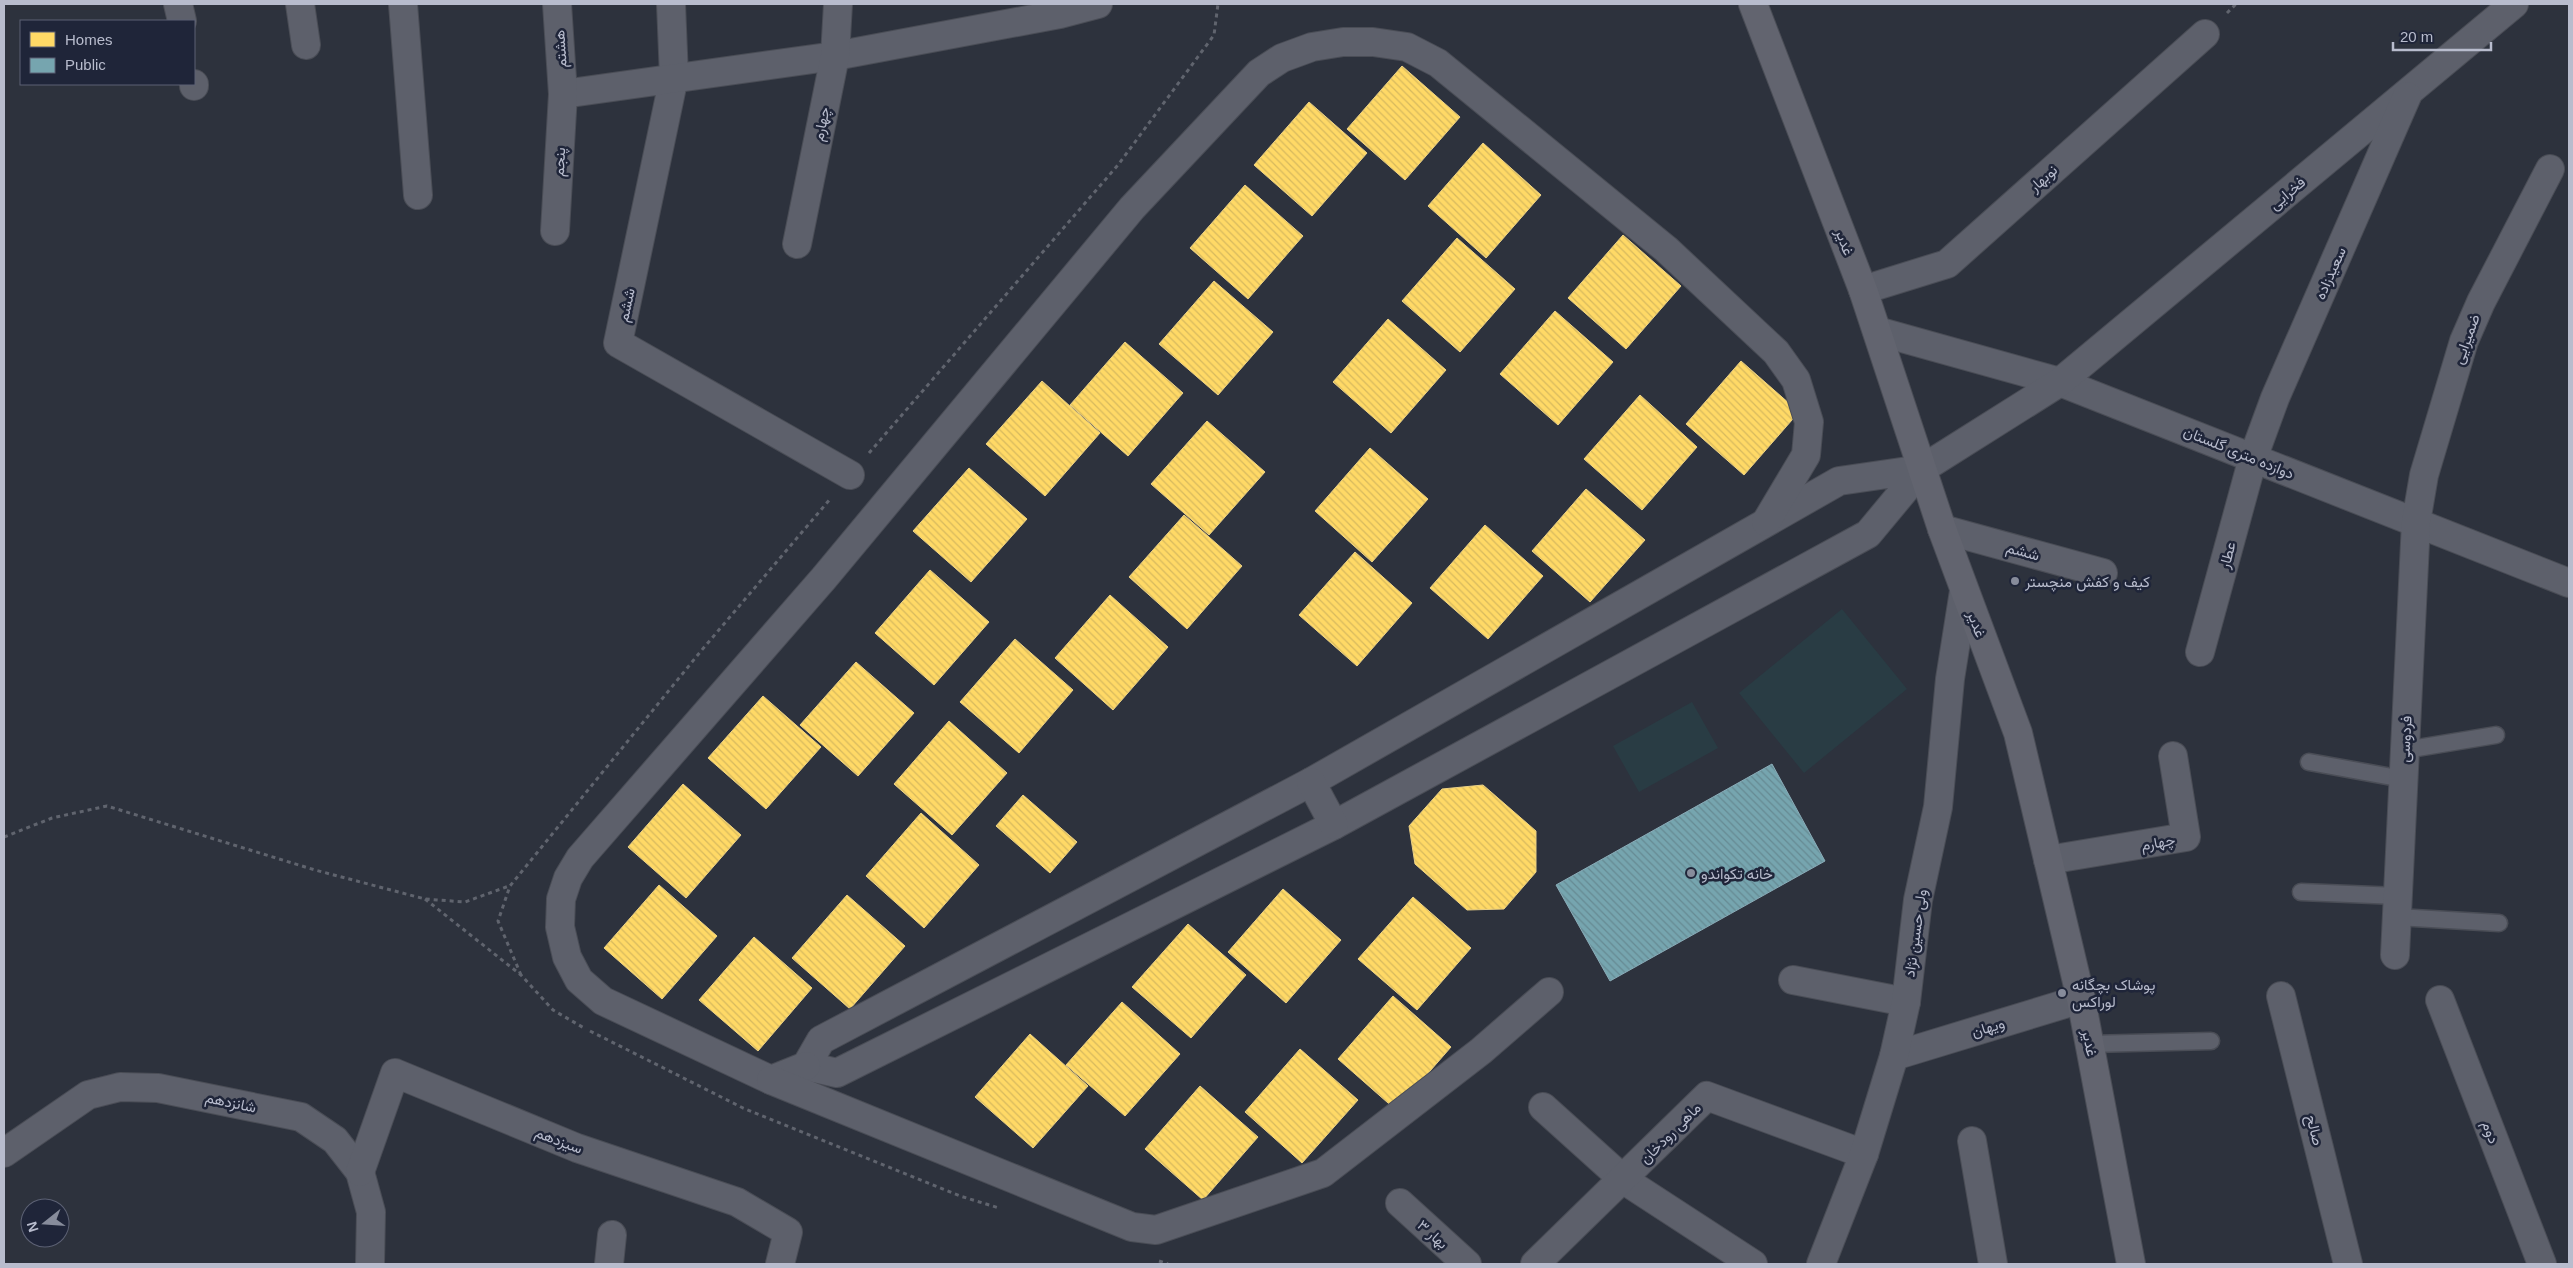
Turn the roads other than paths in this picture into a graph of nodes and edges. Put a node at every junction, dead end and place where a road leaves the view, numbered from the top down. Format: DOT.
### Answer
graph roads {
  1 [pos="178,4"];
  2 [pos="300,4"];
  3 [pos="403,4"];
  4 [pos="557,4"];
  5 [pos="671,4"];
  6 [pos="838,4"];
  7 [pos="1098,4"];
  8 [pos="1753,4"];
  9 [pos="2514,4"];
  10 [pos="1060,9"];
  11 [pos="182,20"];
  12 [pos="2205,34"];
  13 [pos="306,45"];
  14 [pos="835,56"];
  15 [pos="674,77"];
  16 [pos="2410,90"];
  17 [pos="563,94"];
  18 [pos="2550,169"];
  19 [pos="418,196"];
  20 [pos="555,231"];
  21 [pos="797,244"];
  22 [pos="1863,290"];
  23 [pos="1877,332"];
  24 [pos="2060,382"];
  25 [pos="2253,458"];
  26 [pos="1922,469"];
  27 [pos="850,475"];
  28 [pos="2416,522"];
  29 [pos="1765,523"];
  30 [pos="1942,529"];
  31 [pos="2103,573"];
  32 [pos="2569,583"];
  33 [pos="1964,592"];
  34 [pos="2200,652"];
  35 [pos="2496,736"];
  36 [pos="2405,750"];
  37 [pos="2173,756"];
  38 [pos="2309,762"];
  39 [pos="2403,779"];
  40 [pos="1312,782"];
  41 [pos="1334,825"];
  42 [pos="2048,860"];
  43 [pos="2301,892"];
  44 [pos="2397,906"];
  45 [pos="2500,923"];
  46 [pos="2395,955"];
  47 [pos="1793,980"];
  48 [pos="1549,992"];
  49 [pos="2281,996"];
  50 [pos="2082,998"];
  51 [pos="2440,1000"];
  52 [pos="1906,1002"];
  53 [pos="2210,1041"];
  54 [pos="2090,1044"];
  55 [pos="1894,1056"];
  56 [pos="806,1066"];
  57 [pos="771,1080"];
  58 [pos="1543,1107"];
  59 [pos="1972,1141"];
  60 [pos="4,1153"];
  61 [pos="1864,1154"];
  62 [pos="360,1172"];
  63 [pos="1624,1180"];
  64 [pos="1400,1203"];
  65 [pos="612,1235"];
  66 [pos="370,1264"];
  67 [pos="609,1264"];
  68 [pos="780,1264"];
  69 [pos="1467,1264"];
  70 [pos="1535,1264"];
  71 [pos="1753,1264"];
  72 [pos="1821,1264"];
  73 [pos="1993,1264"];
  74 [pos="2132,1264"];
  75 [pos="2348,1264"];
  76 [pos="2542,1264"];
  1 -- 11 [label="street"];
  2 -- 13 [label="street"];
  3 -- 19 [label="street"];
  4 -- 17 [label="street, هشتم"];
  5 -- 15 [label="street, ششم"];
  6 -- 14 [label="street, چهارم"];
  7 -- 10 [label="street"];
  8 -- 22 [label="main road, غدیر"];
  9 -- 16 [label="street, فخرایی"];
  10 -- 14 [label="street"];
  12 -- 22 [label="street, نوبهار"];
  14 -- 15 [label="street"];
  14 -- 21 [label="street, چهارم"];
  15 -- 17 [label="street"];
  15 -- 27 [label="street, ششم"];
  16 -- 24 [label="street, فخرایی"];
  16 -- 25 [label="street, سعیدزاده"];
  17 -- 20 [label="street, پنجم"];
  18 -- 28 [label="street, ضمیرایی"];
  22 -- 23 [label="main road, غدیر"];
  23 -- 24 [label="street, دوازده متری گلستان"];
  23 -- 26 [label="main road, غدیر"];
  24 -- 25 [label="street, دوازده متری گلستان"];
  24 -- 26 [label="street"];
  25 -- 28 [label="street, دوازده متری گلستان"];
  25 -- 34 [label="street, عطار"];
  26 -- 29 [label="street"];
  26 -- 30 [label="main road, غدیر"];
  26 -- 41 [label="street"];
  28 -- 32 [label="street, دوازده متری گلستان"];
  28 -- 36 [label="street, فردوسی"];
  29 -- 40 [label="street"];
  29 -- 57 [label="street"];
  30 -- 31 [label="street, ششم"];
  30 -- 33 [label="main road, غدیر"];
  33 -- 42 [label="main road, غدیر"];
  33 -- 52 [label="street, ولی حسین نژاد"];
  35 -- 36 [label="lane"];
  36 -- 39 [label="street, فردوسی"];
  37 -- 42 [label="street, چهارم"];
  38 -- 39 [label="lane"];
  39 -- 44 [label="street, فردوسی"];
  40 -- 41 [label="street"];
  40 -- 56 [label="street"];
  41 -- 56 [label="street"];
  42 -- 50 [label="main road, غدیر"];
  43 -- 44 [label="lane"];
  44 -- 45 [label="lane"];
  44 -- 46 [label="street, فردوسی"];
  47 -- 52 [label="street"];
  48 -- 57 [label="street"];
  49 -- 75 [label="street, صالح"];
  50 -- 54 [label="main road, غدیر"];
  50 -- 55 [label="street, ویهان"];
  51 -- 76 [label="street, دوم"];
  52 -- 55 [label="street, ولی حسین نژاد"];
  53 -- 54 [label="lane"];
  54 -- 74 [label="main road, غدیر"];
  55 -- 61 [label="street, ولی حسین نژاد"];
  56 -- 57 [label="street"];
  58 -- 63 [label="street"];
  59 -- 73 [label="street"];
  60 -- 62 [label="street, شانزدهم"];
  61 -- 63 [label="street, ماهی رودخان"];
  61 -- 72 [label="street, ولی حسین نژاد"];
  62 -- 66 [label="street, شانزدهم"];
  62 -- 68 [label="street, سیزدهم"];
  63 -- 70 [label="street, ماهی رودخان"];
  63 -- 71 [label="street"];
  64 -- 69 [label="street, بهار ۳"];
  65 -- 67 [label="street"];
}
